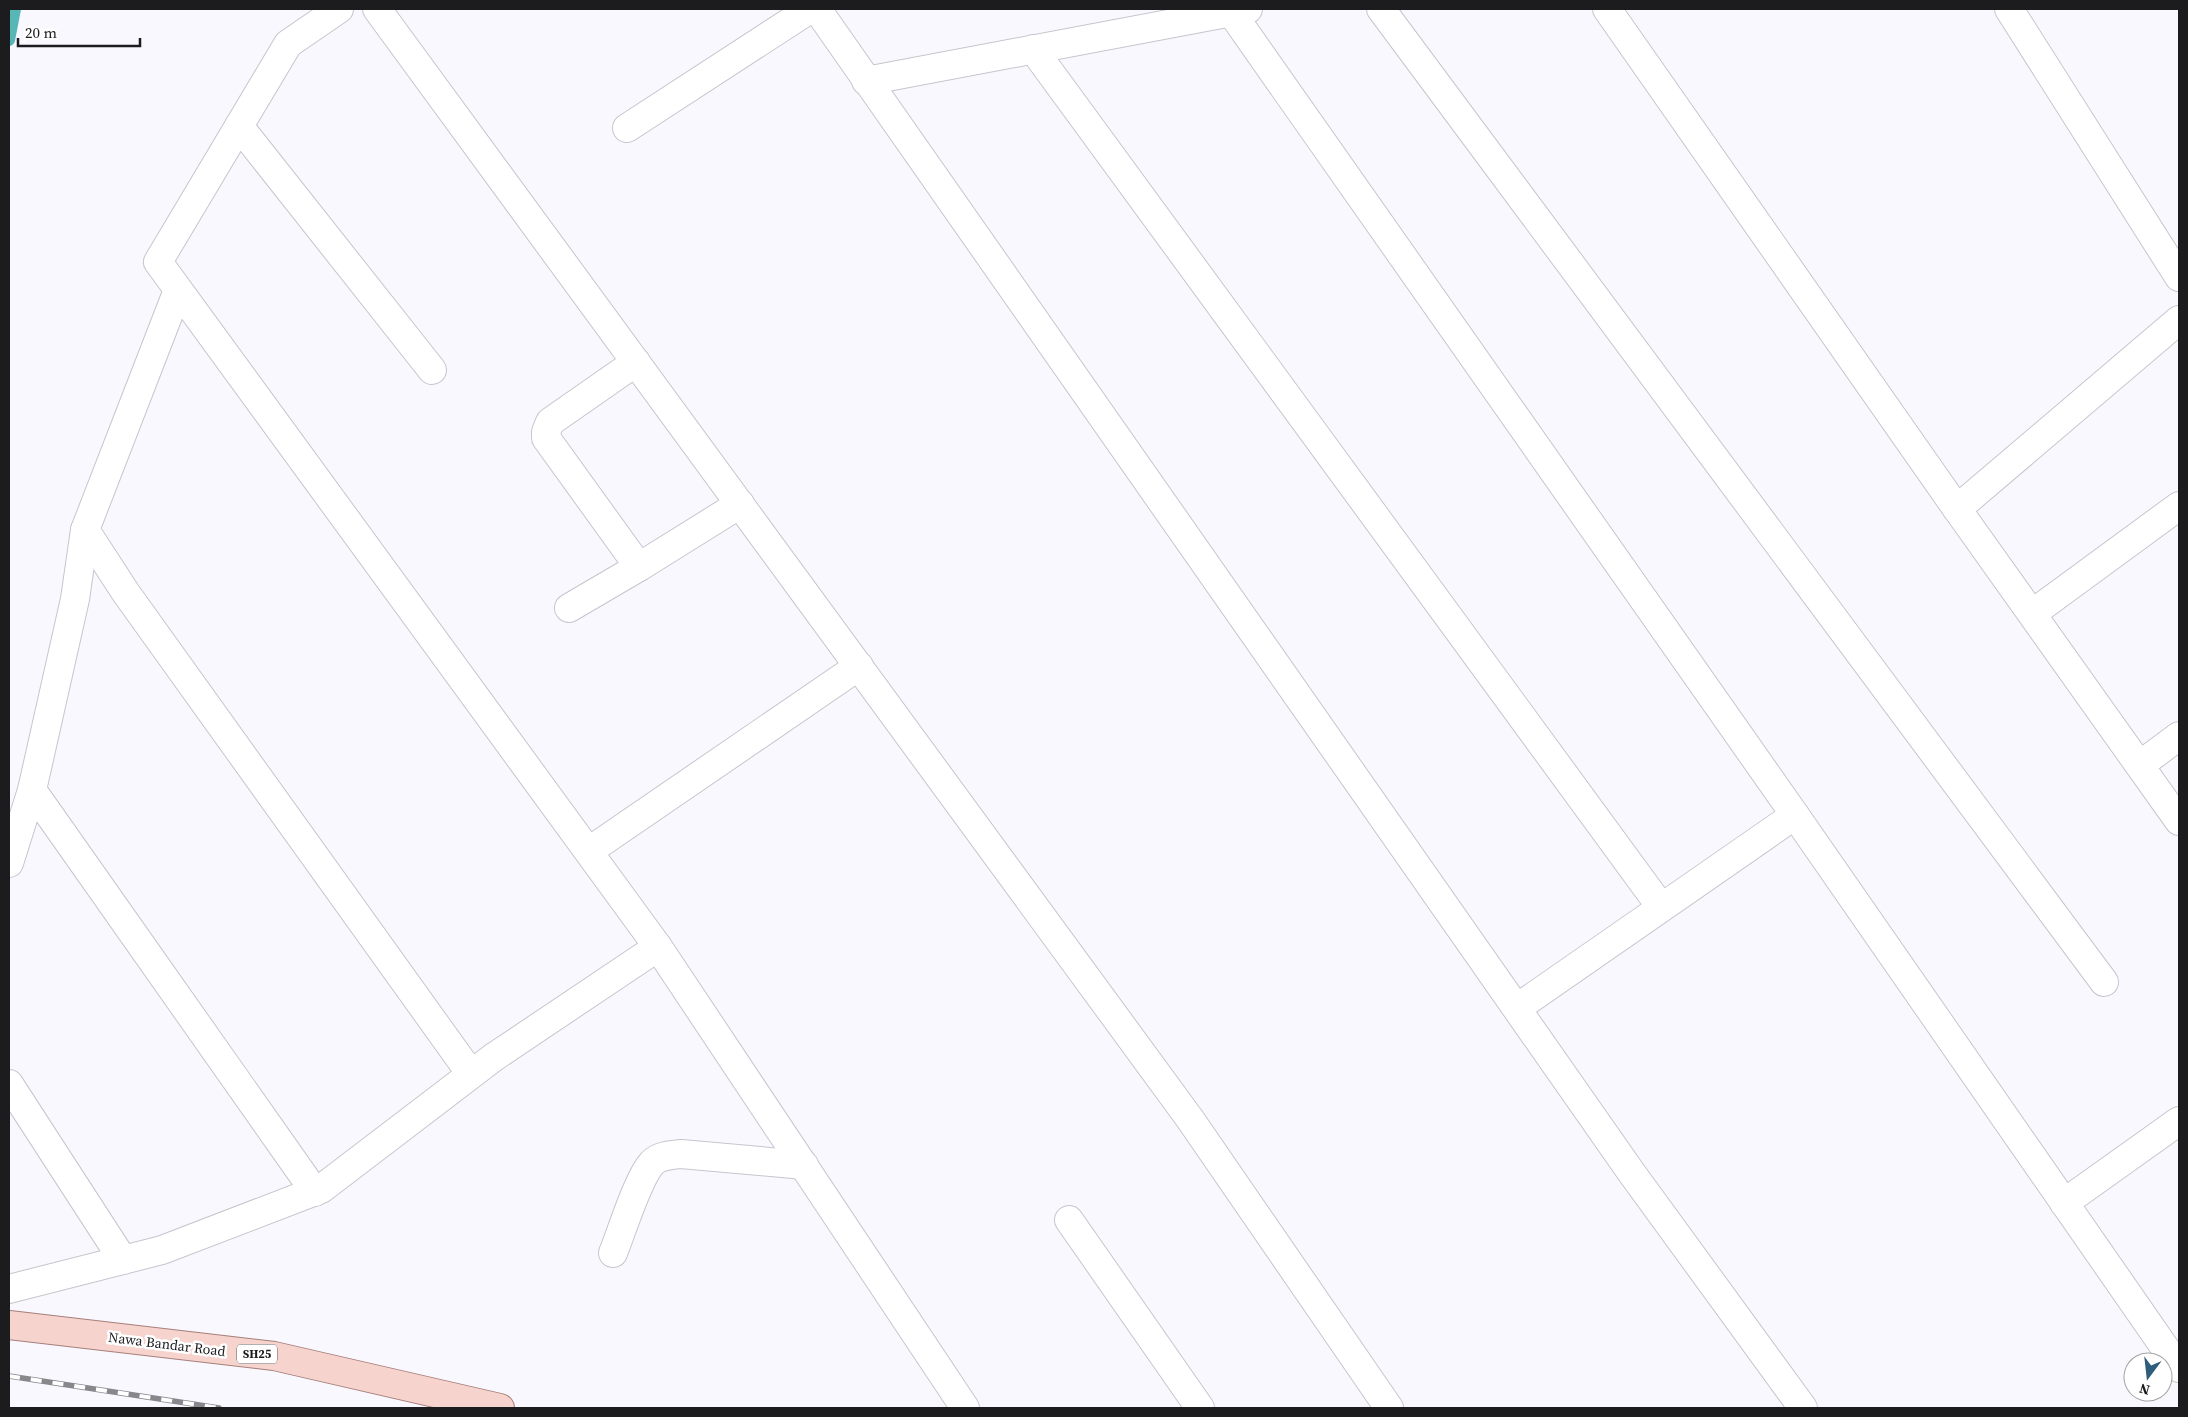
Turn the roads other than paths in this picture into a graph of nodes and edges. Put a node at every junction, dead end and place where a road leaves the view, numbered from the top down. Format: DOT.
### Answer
graph roads {
  1 [pos="338,9"];
  2 [pos="376,9"];
  3 [pos="810,9"];
  4 [pos="817,9"];
  5 [pos="1381,9"];
  6 [pos="1607,9"];
  7 [pos="2009,9"];
  8 [pos="1226,11"];
  9 [pos="1033,49"];
  10 [pos="866,81"];
  11 [pos="239,126"];
  12 [pos="627,128"];
  13 [pos="2179,277"];
  14 [pos="178,290"];
  15 [pos="2179,320"];
  16 [pos="636,362"];
  17 [pos="432,370"];
  18 [pos="740,504"];
  19 [pos="2179,506"];
  20 [pos="1957,509"];
  21 [pos="85,530"];
  22 [pos="639,567"];
  23 [pos="569,608"];
  24 [pos="2033,613"];
  25 [pos="859,666"];
  26 [pos="2179,736"];
  27 [pos="2140,765"];
  28 [pos="32,790"];
  29 [pos="1794,815"];
  30 [pos="2179,821"];
  31 [pos="589,851"];
  32 [pos="9,863"];
  33 [pos="1661,907"];
  34 [pos="658,947"];
  35 [pos="2104,982"];
  36 [pos="1517,1008"];
  37 [pos="471,1074"];
  38 [pos="9,1084"];
  39 [pos="2179,1121"];
  40 [pos="804,1166"];
  41 [pos="315,1192"];
  42 [pos="2064,1204"];
  43 [pos="1069,1220"];
  44 [pos="613,1253"];
  45 [pos="123,1260"];
  46 [pos="9,1289"];
  47 [pos="9,1326"];
  48 [pos="2179,1368"];
  49 [pos="500,1408"];
  50 [pos="965,1408"];
  51 [pos="1200,1408"];
  52 [pos="1389,1408"];
  53 [pos="1803,1408"];
  1 -- 11 [label="street"];
  2 -- 16 [label="street"];
  3 -- 12 [label="street"];
  4 -- 10 [label="street"];
  5 -- 35 [label="street"];
  6 -- 20 [label="street"];
  7 -- 13 [label="street"];
  8 -- 9 [label="street"];
  8 -- 29 [label="street"];
  9 -- 10 [label="street"];
  9 -- 33 [label="street"];
  10 -- 36 [label="street"];
  11 -- 14 [label="street"];
  11 -- 17 [label="street"];
  14 -- 21 [label="street"];
  14 -- 31 [label="street"];
  15 -- 20 [label="street"];
  16 -- 18 [label="street"];
  16 -- 22 [label="street"];
  18 -- 22 [label="street"];
  18 -- 25 [label="street"];
  19 -- 24 [label="street"];
  20 -- 24 [label="street"];
  21 -- 28 [label="street"];
  21 -- 37 [label="street"];
  22 -- 23 [label="street"];
  24 -- 27 [label="street"];
  25 -- 31 [label="street"];
  25 -- 52 [label="street"];
  26 -- 27 [label="street"];
  27 -- 30 [label="street"];
  28 -- 32 [label="street"];
  28 -- 41 [label="street"];
  29 -- 33 [label="street"];
  29 -- 42 [label="street"];
  31 -- 34 [label="street"];
  33 -- 36 [label="street"];
  34 -- 37 [label="street"];
  34 -- 40 [label="street"];
  36 -- 53 [label="street"];
  37 -- 41 [label="street"];
  38 -- 45 [label="street"];
  39 -- 42 [label="street"];
  40 -- 44 [label="street"];
  40 -- 50 [label="street"];
  41 -- 45 [label="street"];
  42 -- 48 [label="street"];
  43 -- 51 [label="street"];
  45 -- 46 [label="street"];
  47 -- 49 [label="main road, Nawa Bandar Road / SH25"];
}
